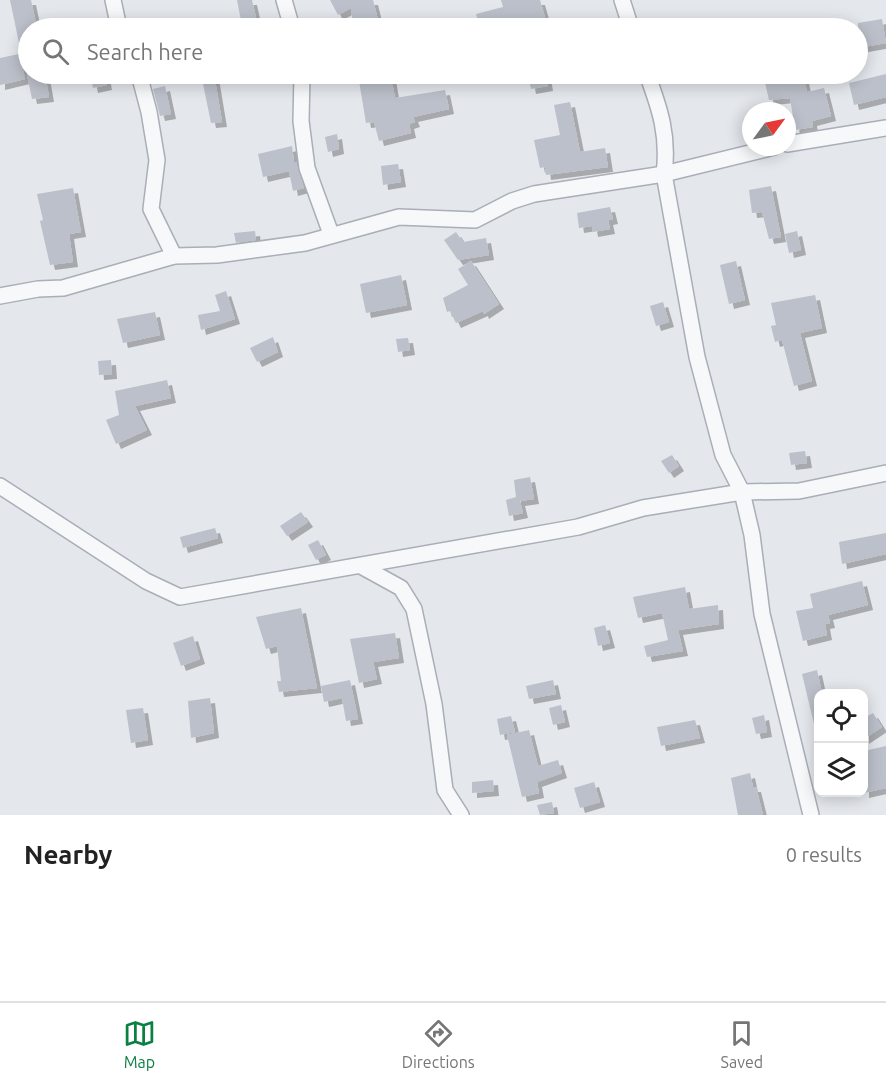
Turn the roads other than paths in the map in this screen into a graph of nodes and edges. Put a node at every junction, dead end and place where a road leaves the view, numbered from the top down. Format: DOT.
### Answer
graph roads {
  1 [pos="113,0"];
  2 [pos="284,0"];
  3 [pos="622,0"];
  4 [pos="117,18"];
  5 [pos="289,18"];
  6 [pos="628,18"];
  7 [pos="141,84"];
  8 [pos="302,84"];
  9 [pos="650,84"];
  10 [pos="886,128"];
  11 [pos="796,143"];
  12 [pos="742,155"];
  13 [pos="664,174"];
  14 [pos="331,234"];
  15 [pos="174,256"];
  16 [pos="0,296"];
  17 [pos="886,473"];
  18 [pos="0,486"];
  19 [pos="742,492"];
  20 [pos="361,566"];
  21 [pos="461,815"];
  22 [pos="811,815"];
  1 -- 4 [label="street"];
  2 -- 5 [label="street"];
  3 -- 6 [label="street"];
  7 -- 15 [label="street"];
  8 -- 14 [label="street"];
  9 -- 13 [label="street"];
  10 -- 11 [label="street"];
  12 -- 13 [label="street"];
  13 -- 14 [label="street"];
  13 -- 19 [label="street"];
  14 -- 15 [label="street"];
  15 -- 16 [label="street"];
  17 -- 19 [label="street"];
  18 -- 20 [label="street"];
  19 -- 20 [label="street"];
  19 -- 22 [label="street"];
  20 -- 21 [label="street"];
}
